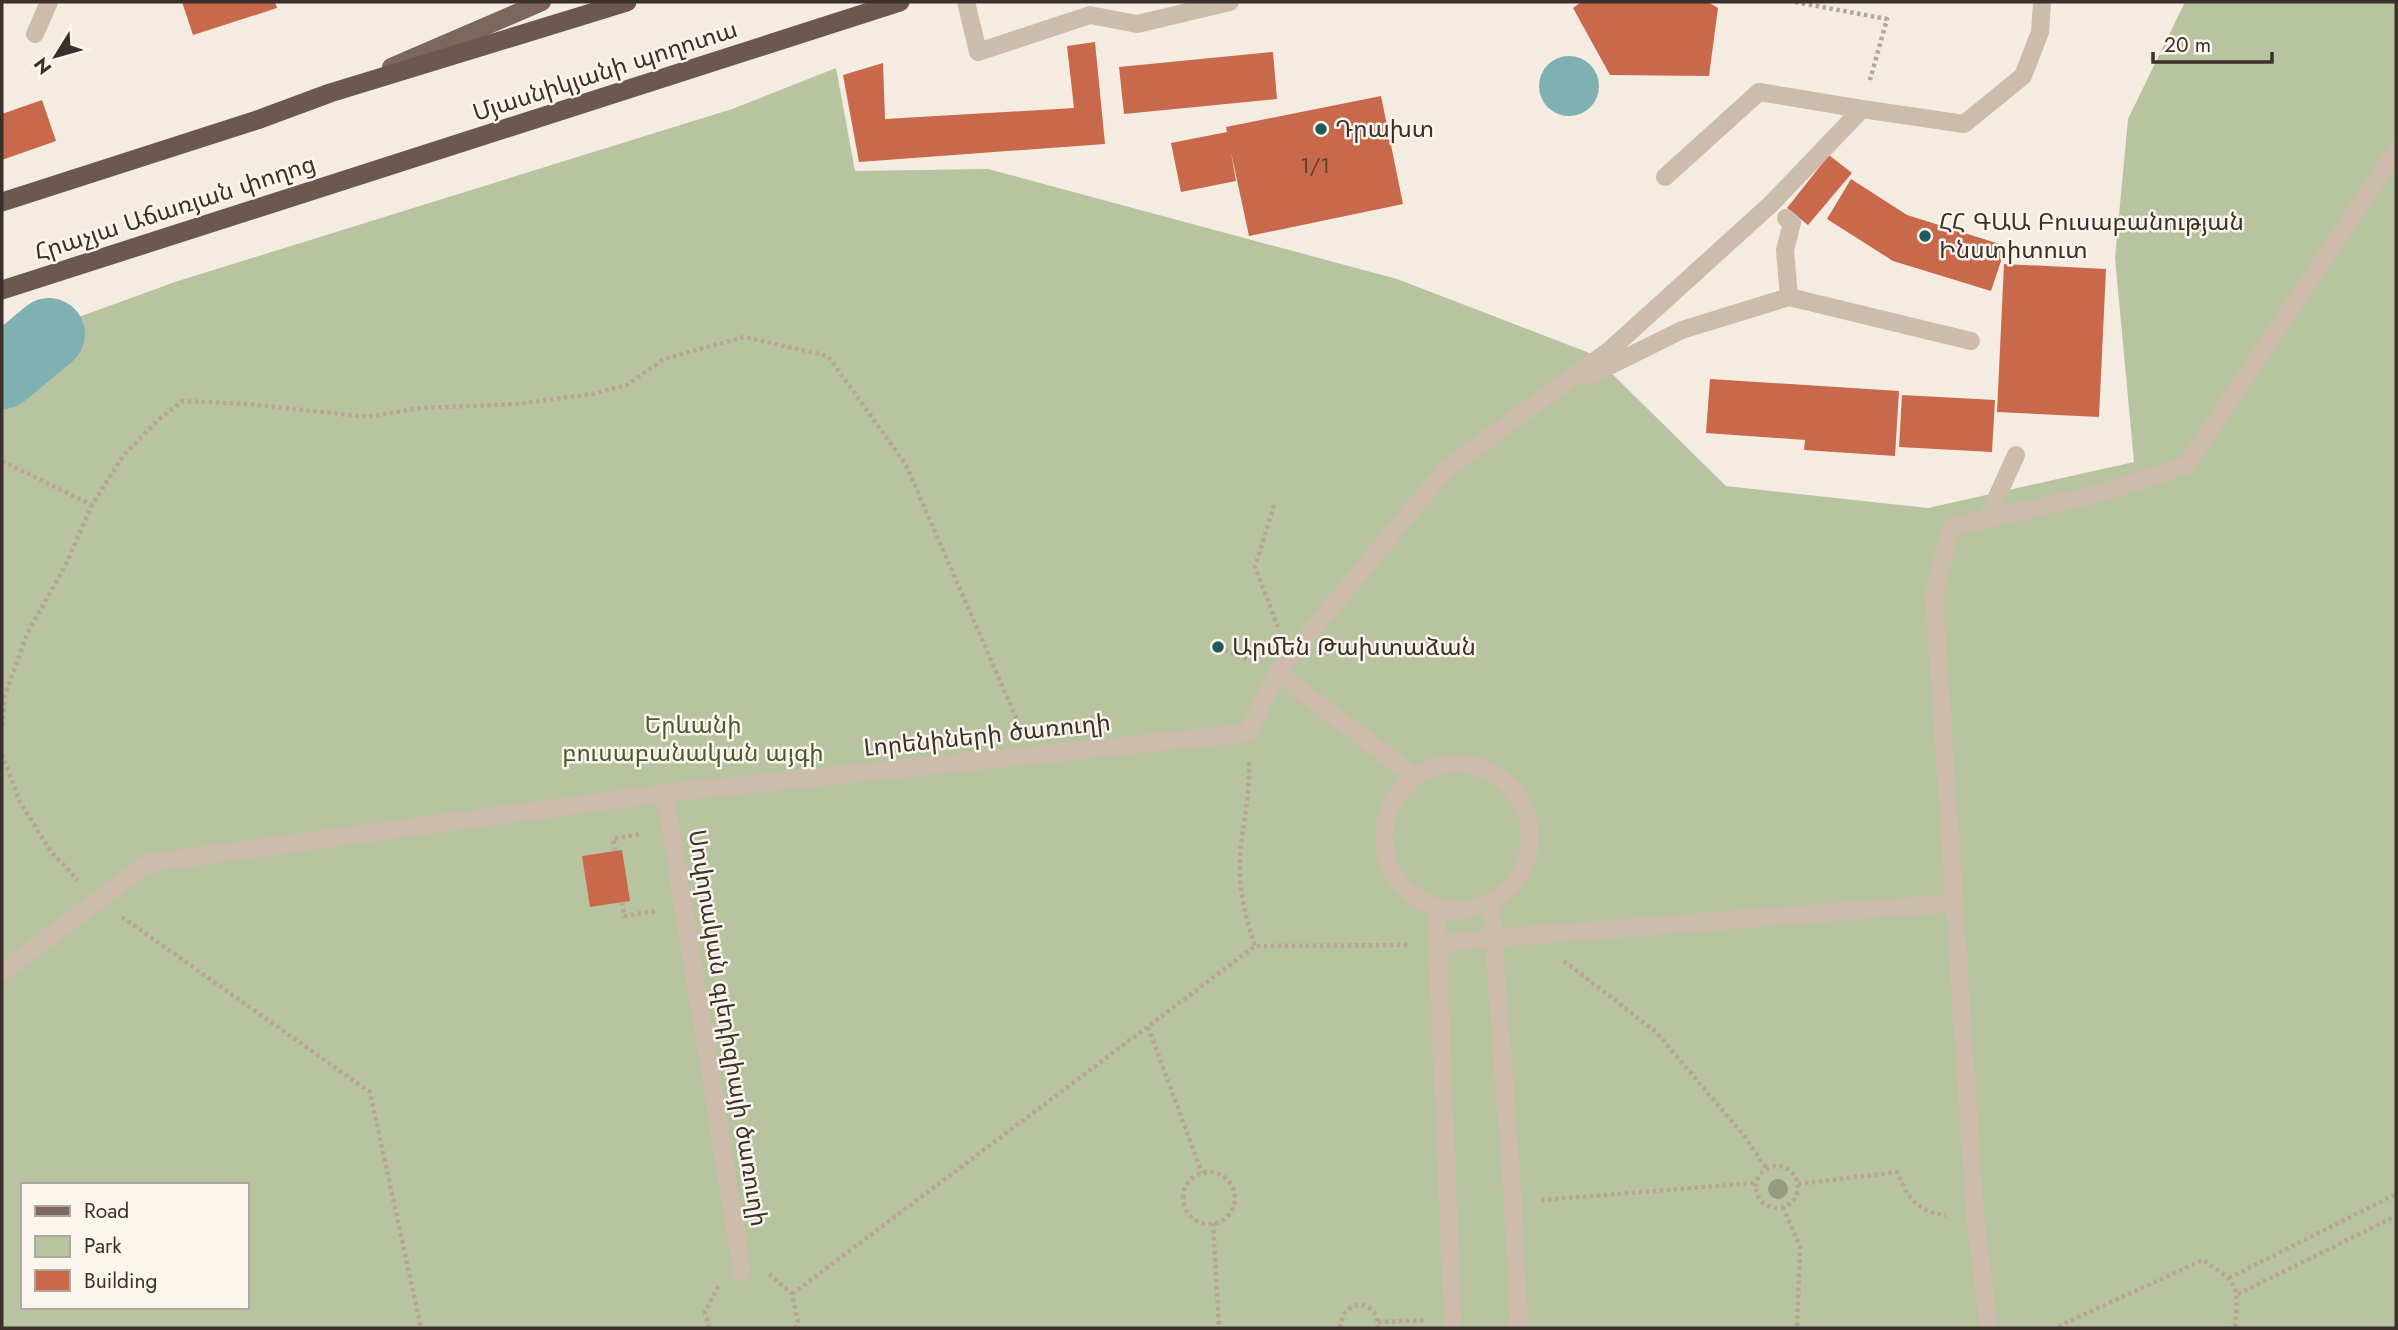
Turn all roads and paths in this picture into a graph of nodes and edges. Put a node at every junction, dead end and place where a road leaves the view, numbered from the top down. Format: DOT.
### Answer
graph roads {
  1 [pos="49,2"];
  2 [pos="542,2"];
  3 [pos="627,2"];
  4 [pos="900,2"];
  5 [pos="966,2"];
  6 [pos="1230,2"];
  7 [pos="1795,2"];
  8 [pos="2042,2"];
  9 [pos="35,34"];
  10 [pos="1874,64"];
  11 [pos="330,93"];
  12 [pos="1861,109"];
  13 [pos="2396,150"];
  14 [pos="364,174"];
  15 [pos="1665,177"];
  16 [pos="2,202"];
  17 [pos="1786,218"];
  18 [pos="2,290"];
  19 [pos="1788,297"];
  20 [pos="1971,341"];
  21 [pos="1542,399"];
  22 [pos="2016,455"];
  23 [pos="2,461"];
  24 [pos="92,505"];
  25 [pos="1274,505"];
  26 [pos="1987,519"];
  27 [pos="1218,647"];
  28 [pos="1290,657"];
  29 [pos="1254,663"];
  30 [pos="1278,673"];
  31 [pos="2,726"];
  32 [pos="1248,733"];
  33 [pos="2,754"];
  34 [pos="1032,755"];
  35 [pos="1414,776"];
  36 [pos="665,793"];
  37 [pos="671,829"];
  38 [pos="615,851"];
  39 [pos="98,900"];
  40 [pos="621,902"];
  41 [pos="1953,903"];
  42 [pos="1491,904"];
  43 [pos="683,907"];
  44 [pos="1436,909"];
  45 [pos="1530,935"];
  46 [pos="1493,938"];
  47 [pos="1438,944"];
  48 [pos="1255,946"];
  49 [pos="2,972"];
  50 [pos="1148,1027"];
  51 [pos="1766,1168"];
  52 [pos="1202,1173"];
  53 [pos="1756,1183"];
  54 [pos="1798,1184"];
  55 [pos="2396,1194"];
  56 [pos="1513,1203"];
  57 [pos="1783,1207"];
  58 [pos="1975,1215"];
  59 [pos="2396,1216"];
  60 [pos="1213,1223"];
  61 [pos="742,1272"];
  62 [pos="2229,1278"];
  63 [pos="792,1294"];
  64 [pos="2238,1294"];
  65 [pos="705,1312"];
  66 [pos="1378,1322"];
  67 [pos="1452,1324"];
  68 [pos="421,1328"];
  69 [pos="709,1328"];
  70 [pos="1219,1328"];
  71 [pos="1340,1328"];
  72 [pos="1378,1328"];
  73 [pos="1519,1328"];
  74 [pos="1797,1328"];
  75 [pos="1989,1328"];
  76 [pos="2060,1328"];
  77 [pos="2229,1328"];
  1 -- 9 [label="street"];
  2 -- 11 [label="main road"];
  3 -- 11 [label="highway"];
  4 -- 14 [label="highway, Մյասնիկյանի պողոտա"];
  5 -- 6 [label="street"];
  7 -- 10 [label="path"];
  8 -- 12 [label="street"];
  11 -- 16 [label="highway"];
  12 -- 15 [label="street"];
  12 -- 21 [label="street"];
  13 -- 26 [label="street"];
  14 -- 18 [label="highway, Հրաչյա Աճառյան փողոց"];
  17 -- 19 [label="street"];
  19 -- 20 [label="street"];
  19 -- 21 [label="street"];
  21 -- 28 [label="street"];
  22 -- 26 [label="street"];
  23 -- 24 [label="path"];
  24 -- 31 [label="path"];
  24 -- 34 [label="path"];
  25 -- 28 [label="path"];
  26 -- 41 [label="street"];
  27 -- 29 [label="path"];
  28 -- 30 [label="street"];
  30 -- 32 [label="street"];
  30 -- 35 [label="street"];
  32 -- 34 [label="street, Լորենիների ծառուղի"];
  32 -- 48 [label="path"];
  33 -- 39 [label="path"];
  34 -- 36 [label="street, Լորենիների ծառուղի"];
  35 -- 42 [label="street"];
  35 -- 44 [label="street"];
  36 -- 37 [label="street, Սովորական գլեդիզիայի ծառուղի"];
  36 -- 39 [label="street, Լորենիների ծառուղի"];
  37 -- 38 [label="path"];
  37 -- 43 [label="street, Սովորական գլեդիզիայի ծառուղի"];
  39 -- 49 [label="street, Լորենիների ծառուղի"];
  39 -- 68 [label="path"];
  40 -- 43 [label="path"];
  41 -- 45 [label="street"];
  41 -- 58 [label="street"];
  42 -- 44 [label="street"];
  42 -- 46 [label="street"];
  43 -- 61 [label="street, Սովորական գլեդիզիայի ծառուղի"];
  44 -- 47 [label="street"];
  45 -- 46 [label="street"];
  45 -- 51 [label="path"];
  46 -- 47 [label="street"];
  46 -- 56 [label="street"];
  47 -- 48 [label="path"];
  47 -- 67 [label="street"];
  48 -- 50 [label="path"];
  50 -- 52 [label="path"];
  50 -- 63 [label="path"];
  51 -- 53 [label="path"];
  51 -- 54 [label="path"];
  52 -- 60 [label="path"];
  52 -- 60 [label="path"];
  53 -- 56 [label="path"];
  53 -- 57 [label="path"];
  54 -- 57 [label="path"];
  54 -- 58 [label="path"];
  55 -- 62 [label="path"];
  56 -- 73 [label="street"];
  57 -- 74 [label="path"];
  58 -- 75 [label="street"];
  59 -- 64 [label="path"];
  60 -- 70 [label="path"];
  62 -- 64 [label="path"];
  62 -- 76 [label="path"];
  64 -- 77 [label="path"];
  65 -- 69 [label="path"];
  66 -- 67 [label="path"];
  66 -- 71 [label="path"];
  66 -- 72 [label="path"];
}
